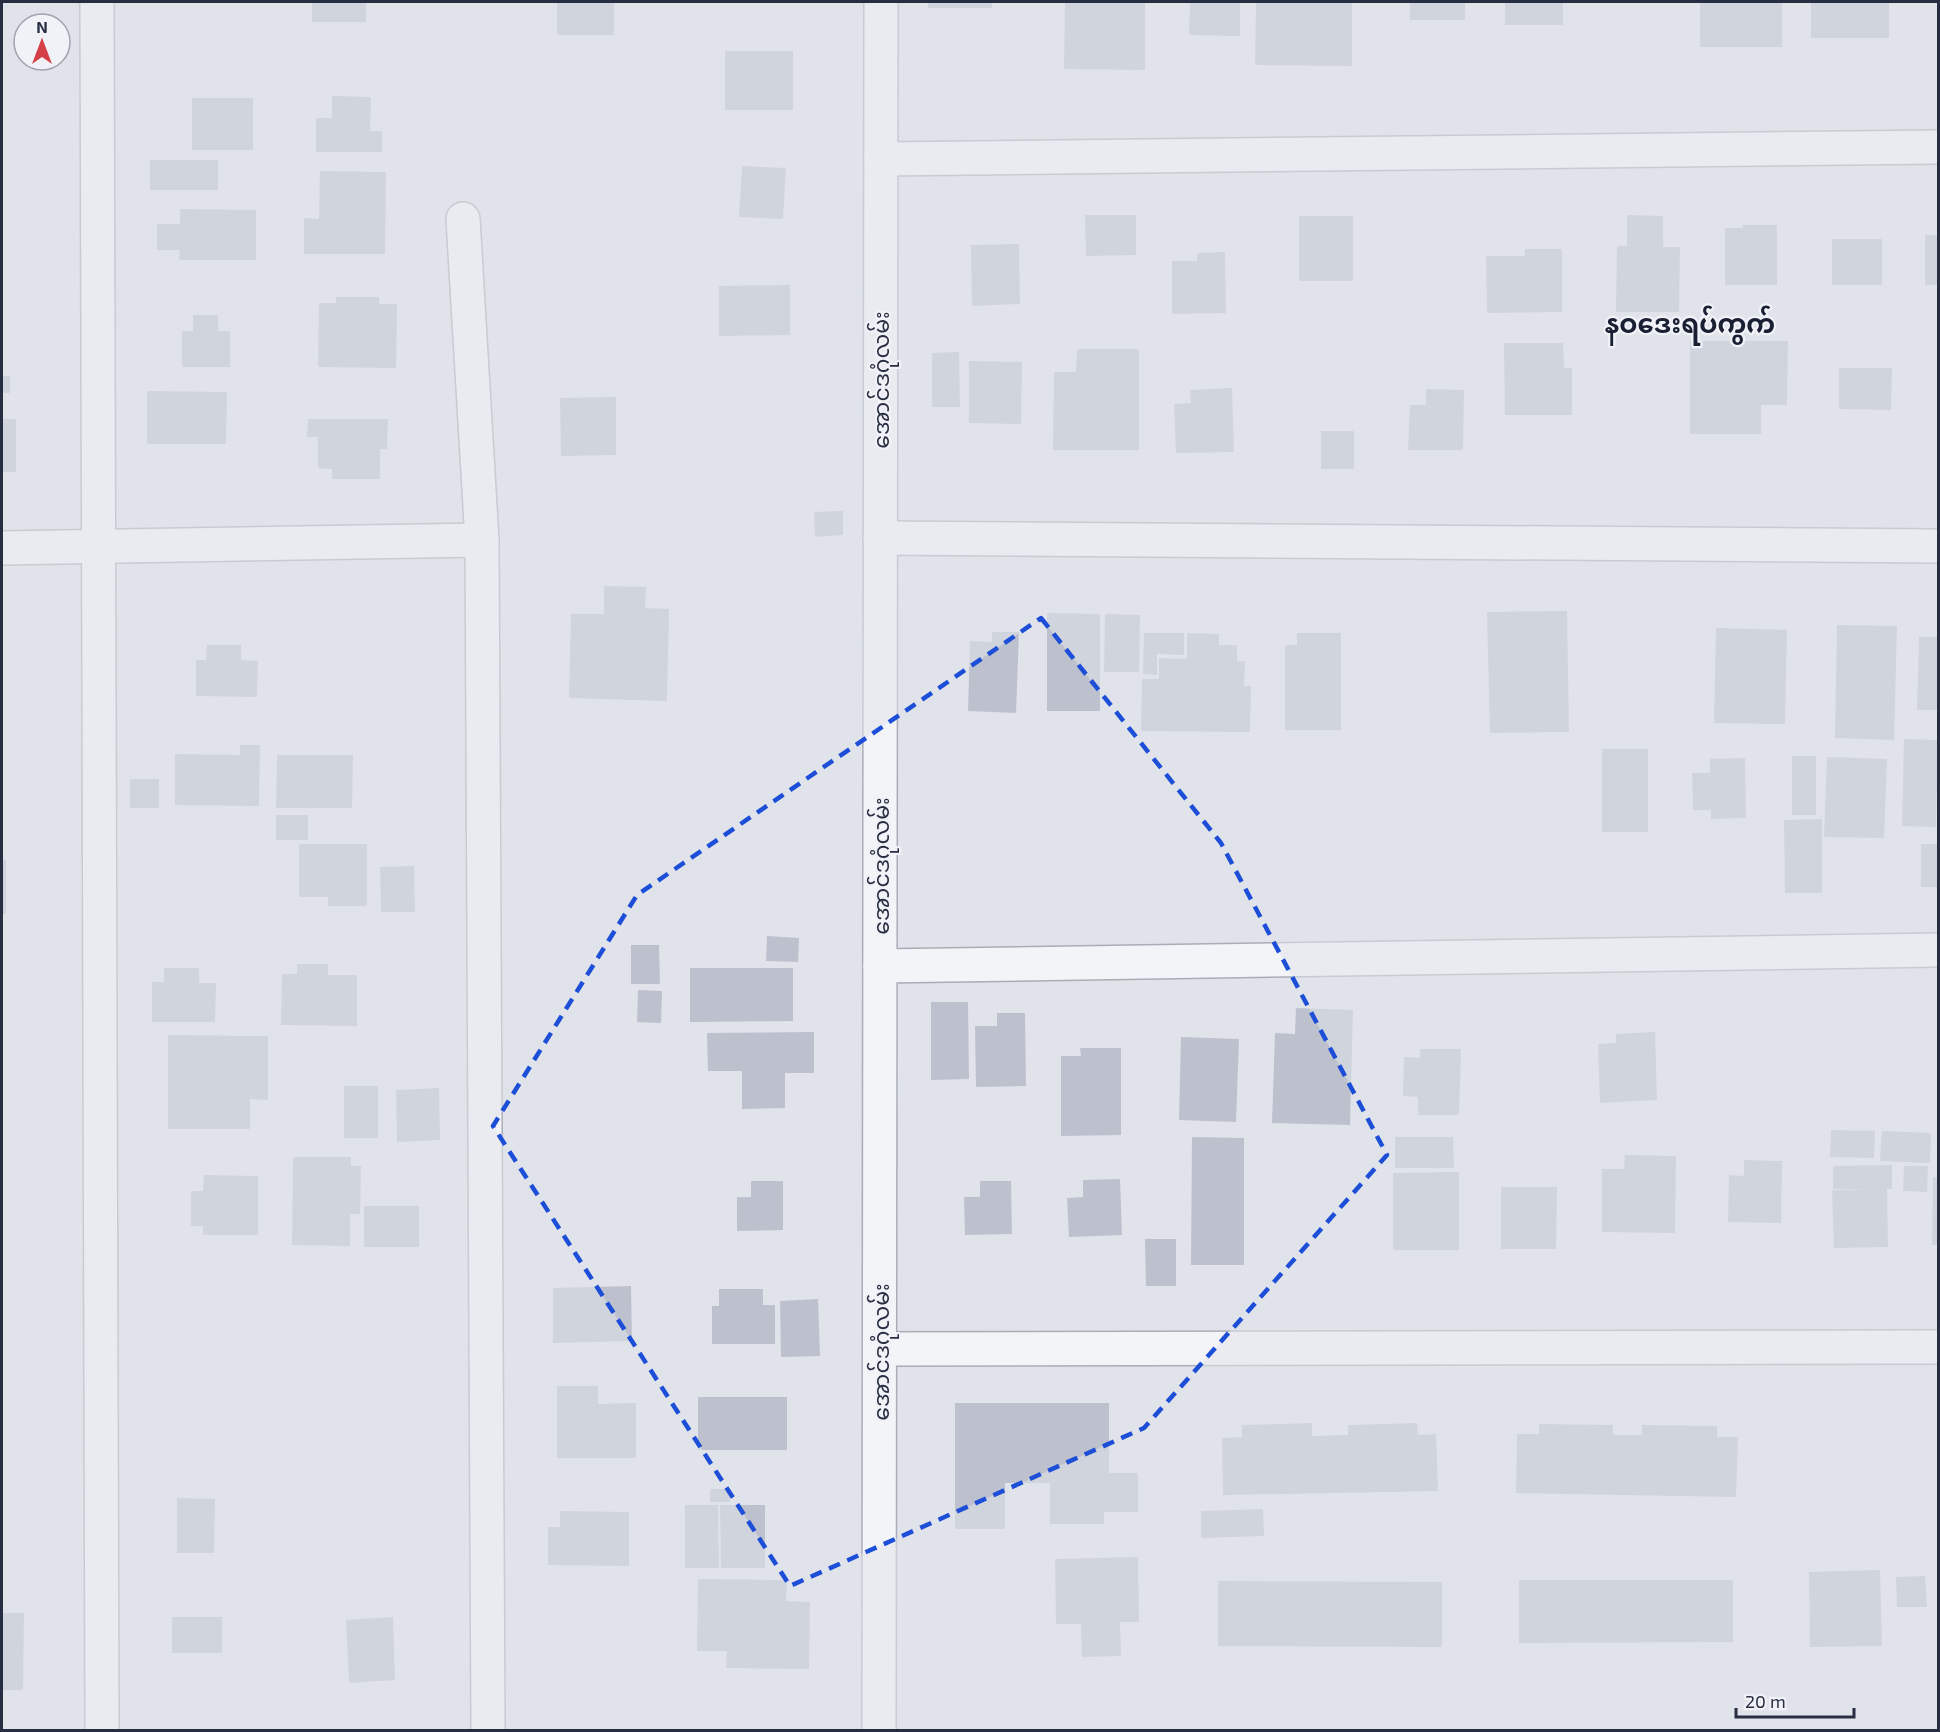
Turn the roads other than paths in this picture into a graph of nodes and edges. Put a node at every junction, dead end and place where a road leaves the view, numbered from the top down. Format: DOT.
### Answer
graph roads {
  1 [pos="97,2"];
  2 [pos="881,2"];
  3 [pos="1938,147"];
  4 [pos="881,159"];
  5 [pos="464,219"];
  6 [pos="880,538"];
  7 [pos="482,540"];
  8 [pos="1938,546"];
  9 [pos="98,547"];
  10 [pos="2,548"];
  11 [pos="1938,950"];
  12 [pos="880,966"];
  13 [pos="1938,1347"];
  14 [pos="880,1350"];
  15 [pos="102,1731"];
  16 [pos="488,1731"];
  17 [pos="879,1731"];
  1 -- 9 [label="street"];
  2 -- 4 [label="street, အောင်ဒဂုံလမ်း"];
  3 -- 4 [label="street"];
  4 -- 6 [label="street, အောင်ဒဂုံလမ်း"];
  5 -- 7 [label="street"];
  6 -- 8 [label="street"];
  6 -- 12 [label="street, အောင်ဒဂုံလမ်း"];
  7 -- 9 [label="street"];
  7 -- 16 [label="street"];
  9 -- 10 [label="street"];
  9 -- 15 [label="street"];
  11 -- 12 [label="street"];
  12 -- 14 [label="street, အောင်ဒဂုံလမ်း"];
  13 -- 14 [label="street"];
  14 -- 17 [label="street, အောင်ဒဂုံလမ်း"];
}
